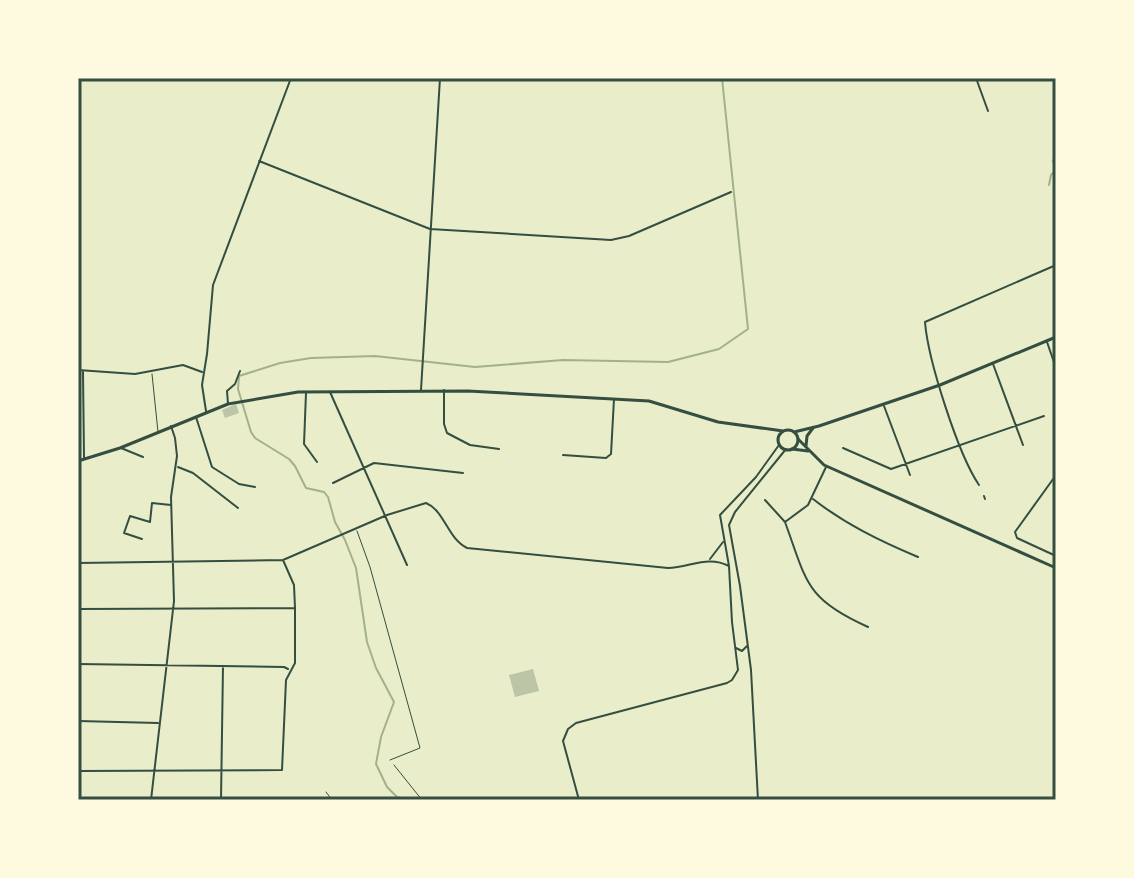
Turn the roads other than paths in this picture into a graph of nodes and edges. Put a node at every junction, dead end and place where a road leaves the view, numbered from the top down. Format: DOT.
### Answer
graph roads {
  1 [pos="291,78"];
  2 [pos="440,78"];
  3 [pos="976,78"];
  4 [pos="988,111"];
  5 [pos="259,161"];
  6 [pos="731,192"];
  7 [pos="430,229"];
  8 [pos="1056,265"];
  9 [pos="1056,337"];
  10 [pos="1046,341"];
  11 [pos="993,363"];
  12 [pos="1056,368"];
  13 [pos="78,370"];
  14 [pos="83,371"];
  15 [pos="152,371"];
  16 [pos="240,371"];
  17 [pos="203,373"];
  18 [pos="940,385"];
  19 [pos="421,390"];
  20 [pos="444,390"];
  21 [pos="330,391"];
  22 [pos="306,392"];
  23 [pos="614,398"];
  24 [pos="228,404"];
  25 [pos="884,405"];
  26 [pos="206,411"];
  27 [pos="196,416"];
  28 [pos="1044,416"];
  29 [pos="171,426"];
  30 [pos="1016,426"];
  31 [pos="811,428"];
  32 [pos="769,429"];
  33 [pos="783,431"];
  34 [pos="158,432"];
  35 [pos="794,432"];
  36 [pos="778,438"];
  37 [pos="798,438"];
  38 [pos="779,445"];
  39 [pos="961,445"];
  40 [pos="1023,445"];
  41 [pos="120,448"];
  42 [pos="843,448"];
  43 [pos="499,449"];
  44 [pos="786,449"];
  45 [pos="792,449"];
  46 [pos="808,449"];
  47 [pos="563,455"];
  48 [pos="143,457"];
  49 [pos="84,459"];
  50 [pos="78,461"];
  51 [pos="317,462"];
  52 [pos="905,464"];
  53 [pos="365,465"];
  54 [pos="177,466"];
  55 [pos="827,466"];
  56 [pos="463,473"];
  57 [pos="910,475"];
  58 [pos="1056,475"];
  59 [pos="752,481"];
  60 [pos="333,483"];
  61 [pos="979,485"];
  62 [pos="255,487"];
  63 [pos="755,487"];
  64 [pos="812,498"];
  65 [pos="733,500"];
  66 [pos="765,500"];
  67 [pos="742,503"];
  68 [pos="172,505"];
  69 [pos="726,507"];
  70 [pos="238,508"];
  71 [pos="735,512"];
  72 [pos="387,515"];
  73 [pos="785,522"];
  74 [pos="356,529"];
  75 [pos="142,539"];
  76 [pos="723,541"];
  77 [pos="1045,551"];
  78 [pos="1056,556"];
  79 [pos="918,557"];
  80 [pos="283,560"];
  81 [pos="709,560"];
  82 [pos="173,561"];
  83 [pos="1038,561"];
  84 [pos="78,563"];
  85 [pos="407,565"];
  86 [pos="729,566"];
  87 [pos="1056,568"];
  88 [pos="295,608"];
  89 [pos="78,609"];
  90 [pos="173,609"];
  91 [pos="868,627"];
  92 [pos="748,644"];
  93 [pos="735,647"];
  94 [pos="78,664"];
  95 [pos="166,665"];
  96 [pos="223,666"];
  97 [pos="290,670"];
  98 [pos="78,721"];
  99 [pos="159,723"];
  100 [pos="390,760"];
  101 [pos="222,769"];
  102 [pos="154,770"];
  103 [pos="78,771"];
  104 [pos="757,799"];
  105 [pos="151,800"];
  106 [pos="221,800"];
  107 [pos="579,800"];
  1 -- 5 [label="street"];
  2 -- 7 [label="street"];
  3 -- 4 [label="street"];
  5 -- 7 [label="street"];
  5 -- 17 [label="street"];
  6 -- 7 [label="street"];
  7 -- 19 [label="street"];
  8 -- 18 [label="street"];
  9 -- 10 [label="main road"];
  10 -- 11 [label="main road"];
  10 -- 12 [label="street"];
  11 -- 18 [label="main road"];
  11 -- 30 [label="street"];
  13 -- 14 [label="street"];
  14 -- 15 [label="street"];
  14 -- 49 [label="street"];
  15 -- 17 [label="street"];
  15 -- 34 [label="lane"];
  16 -- 24 [label="street"];
  17 -- 26 [label="street"];
  18 -- 25 [label="main road"];
  18 -- 39 [label="street"];
  19 -- 20 [label="main road"];
  19 -- 21 [label="main road"];
  20 -- 23 [label="main road"];
  20 -- 43 [label="street"];
  21 -- 22 [label="main road"];
  21 -- 53 [label="street"];
  22 -- 24 [label="main road"];
  22 -- 51 [label="street"];
  23 -- 32 [label="main road"];
  23 -- 47 [label="street"];
  24 -- 26 [label="main road"];
  25 -- 31 [label="main road"];
  25 -- 52 [label="street"];
  26 -- 27 [label="main road"];
  27 -- 29 [label="main road"];
  27 -- 62 [label="street"];
  28 -- 30 [label="street"];
  29 -- 34 [label="main road"];
  29 -- 54 [label="street"];
  30 -- 39 [label="street"];
  30 -- 40 [label="street"];
  31 -- 35 [label="main road"];
  31 -- 37 [label="main road"];
  31 -- 46 [label="main road"];
  32 -- 33 [label="main road"];
  32 -- 36 [label="main road"];
  33 -- 35 [label="main road"];
  33 -- 36 [label="main road"];
  34 -- 41 [label="main road"];
  35 -- 37 [label="main road"];
  36 -- 38 [label="main road"];
  37 -- 45 [label="main road"];
  37 -- 46 [label="main road"];
  38 -- 44 [label="main road"];
  38 -- 59 [label="street"];
  39 -- 52 [label="street"];
  39 -- 61 [label="street"];
  41 -- 48 [label="street"];
  41 -- 49 [label="main road"];
  42 -- 52 [label="street"];
  44 -- 45 [label="main road"];
  44 -- 63 [label="street"];
  45 -- 46 [label="main road"];
  46 -- 55 [label="main road"];
  49 -- 50 [label="main road"];
  52 -- 57 [label="street"];
  53 -- 56 [label="street"];
  53 -- 60 [label="street"];
  53 -- 72 [label="street"];
  54 -- 68 [label="street"];
  54 -- 70 [label="street"];
  55 -- 64 [label="street"];
  55 -- 83 [label="main road"];
  58 -- 77 [label="street"];
  59 -- 63 [label="street"];
  59 -- 65 [label="street"];
  63 -- 67 [label="street"];
  64 -- 73 [label="street"];
  64 -- 79 [label="street"];
  65 -- 67 [label="street"];
  65 -- 69 [label="street"];
  66 -- 73 [label="street"];
  67 -- 71 [label="street"];
  68 -- 75 [label="street"];
  68 -- 82 [label="street"];
  69 -- 71 [label="street"];
  69 -- 76 [label="street"];
  71 -- 92 [label="street"];
  72 -- 74 [label="street"];
  72 -- 81 [label="street"];
  72 -- 85 [label="street"];
  73 -- 91 [label="street"];
  74 -- 80 [label="street"];
  74 -- 100 [label="lane"];
  76 -- 81 [label="street"];
  76 -- 86 [label="street"];
  77 -- 78 [label="street"];
  77 -- 83 [label="street"];
  80 -- 82 [label="street"];
  80 -- 88 [label="street"];
  81 -- 86 [label="street"];
  82 -- 84 [label="street"];
  82 -- 90 [label="street"];
  83 -- 87 [label="main road"];
  86 -- 93 [label="street"];
  88 -- 90 [label="street"];
  88 -- 97 [label="street"];
  89 -- 90 [label="street"];
  90 -- 95 [label="street"];
  92 -- 93 [label="street"];
  92 -- 104 [label="street"];
  93 -- 107 [label="street"];
  94 -- 95 [label="street"];
  95 -- 96 [label="street"];
  95 -- 99 [label="street"];
  96 -- 97 [label="street"];
  96 -- 101 [label="street"];
  97 -- 101 [label="street"];
  98 -- 99 [label="street"];
  99 -- 102 [label="street"];
  101 -- 102 [label="street"];
  101 -- 106 [label="street"];
  102 -- 103 [label="street"];
  102 -- 105 [label="street"];
}
